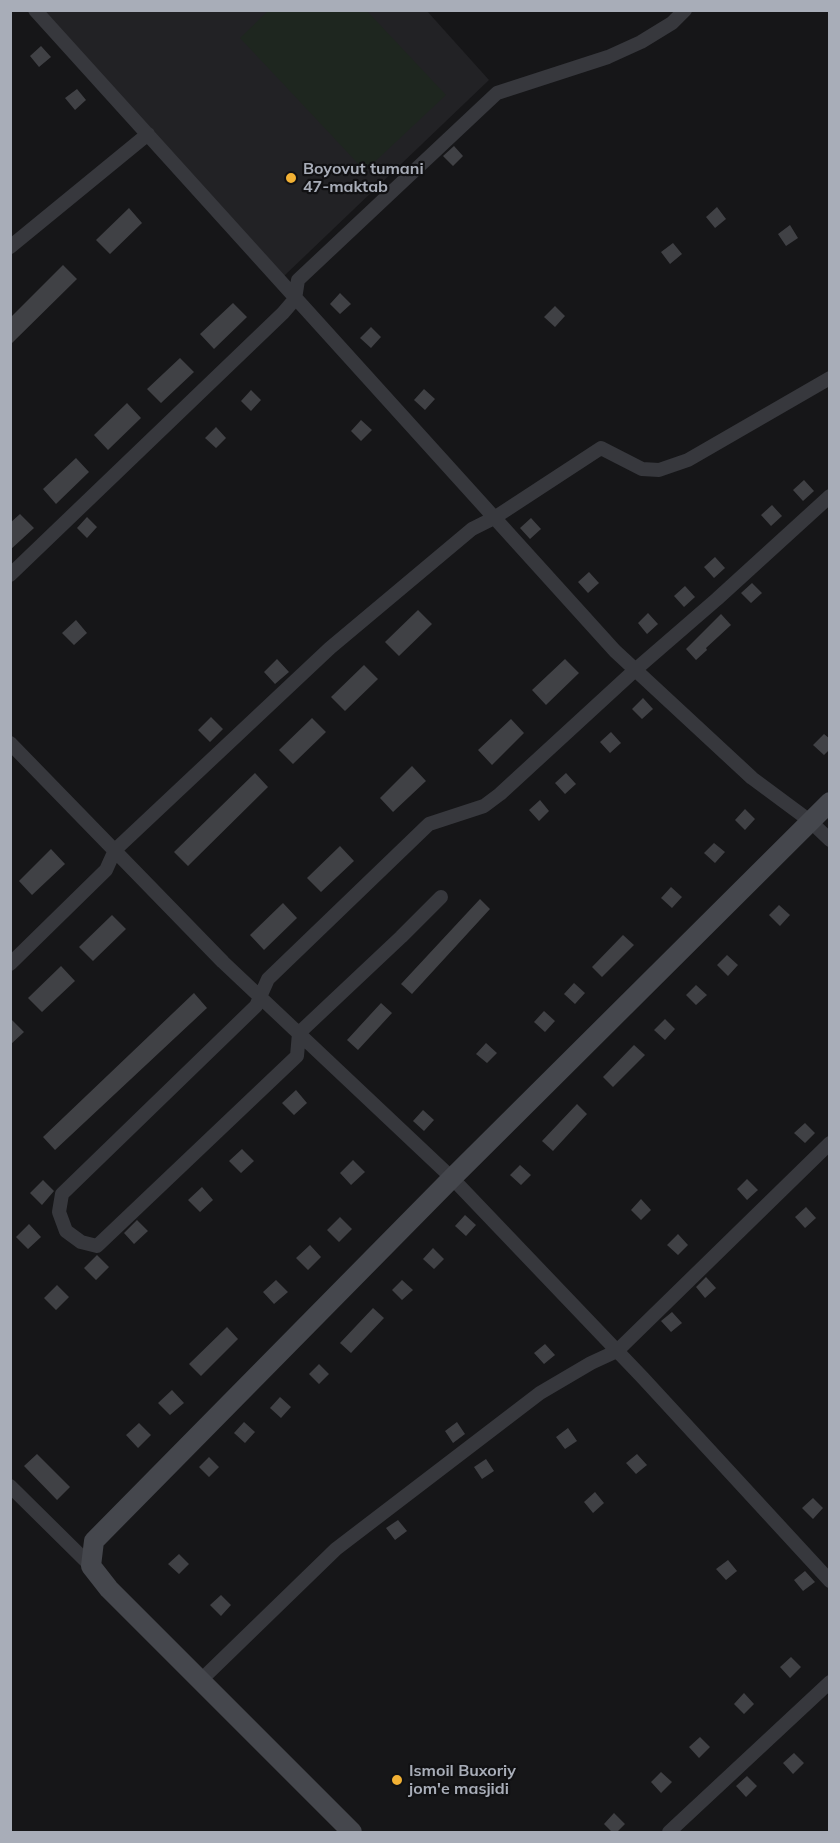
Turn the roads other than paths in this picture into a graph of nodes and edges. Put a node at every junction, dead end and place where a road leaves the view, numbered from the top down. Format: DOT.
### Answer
graph roads {
  1 [pos="35,10"];
  2 [pos="685,10"];
  3 [pos="148,134"];
  4 [pos="10,247"];
  5 [pos="295,298"];
  6 [pos="830,378"];
  7 [pos="830,496"];
  8 [pos="494,518"];
  9 [pos="10,575"];
  10 [pos="635,670"];
  11 [pos="10,743"];
  12 [pos="830,802"];
  13 [pos="810,821"];
  14 [pos="830,840"];
  15 [pos="115,850"];
  16 [pos="441,897"];
  17 [pos="10,964"];
  18 [pos="260,996"];
  19 [pos="298,1033"];
  20 [pos="830,1143"];
  21 [pos="452,1178"];
  22 [pos="617,1351"];
  23 [pos="10,1486"];
  24 [pos="91,1566"];
  25 [pos="830,1581"];
  26 [pos="200,1681"];
  27 [pos="830,1682"];
  28 [pos="352,1833"];
  29 [pos="669,1833"];
  1 -- 3 [label="street"];
  2 -- 5 [label="street"];
  3 -- 4 [label="street"];
  3 -- 5 [label="street"];
  5 -- 8 [label="street"];
  5 -- 9 [label="street"];
  6 -- 8 [label="street"];
  7 -- 10 [label="street"];
  8 -- 10 [label="street"];
  8 -- 15 [label="street"];
  10 -- 13 [label="street"];
  10 -- 18 [label="street"];
  11 -- 15 [label="street"];
  12 -- 13 [label="main road"];
  13 -- 14 [label="street"];
  13 -- 21 [label="main road"];
  15 -- 17 [label="street"];
  15 -- 18 [label="street"];
  16 -- 19 [label="street"];
  18 -- 19 [label="street"];
  18 -- 19 [label="street"];
  19 -- 21 [label="street"];
  20 -- 22 [label="street"];
  21 -- 22 [label="street"];
  21 -- 24 [label="main road"];
  22 -- 25 [label="street"];
  22 -- 26 [label="street"];
  23 -- 24 [label="street"];
  24 -- 26 [label="main road"];
  26 -- 28 [label="main road"];
  27 -- 29 [label="street"];
}
